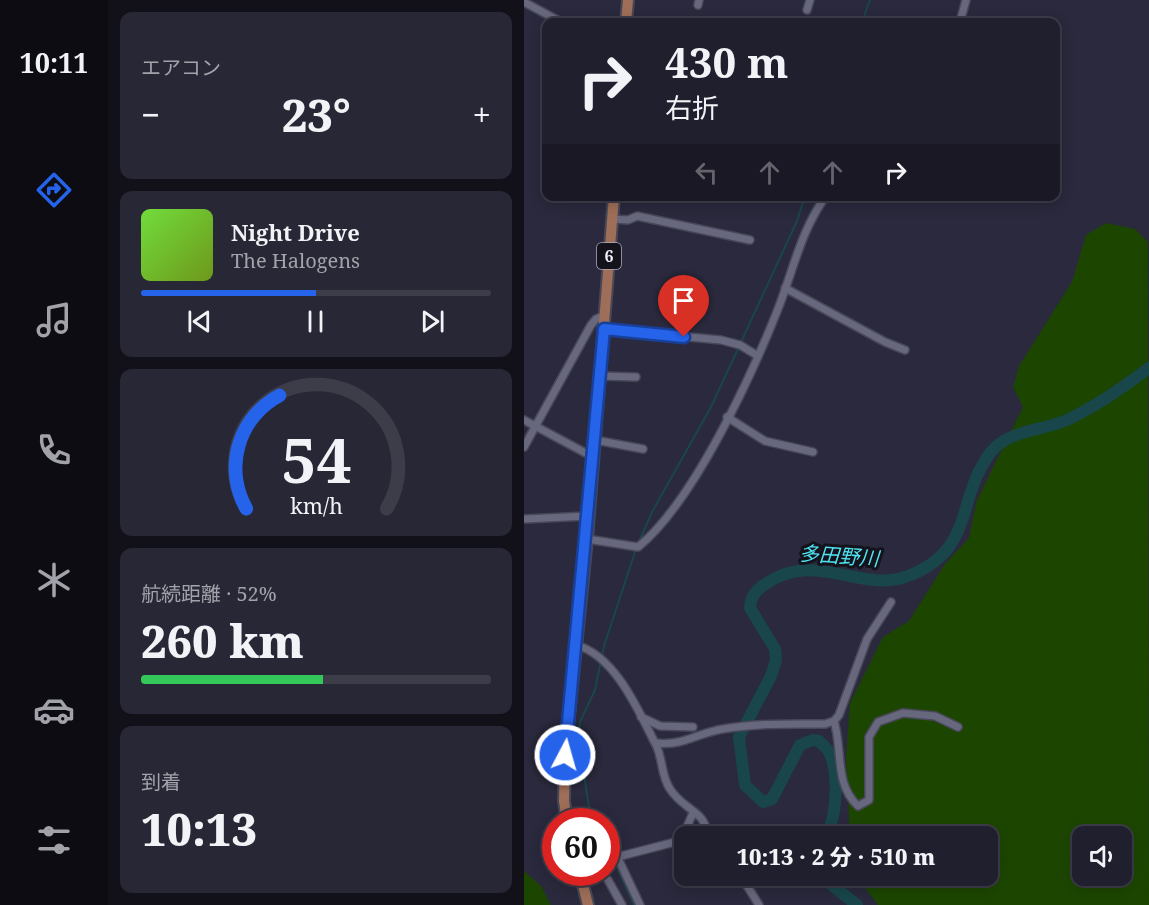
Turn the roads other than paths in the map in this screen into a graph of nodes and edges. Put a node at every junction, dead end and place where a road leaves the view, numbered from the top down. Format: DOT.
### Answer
graph roads {
  1 [pos="628,0"];
  2 [pos="810,0"];
  3 [pos="966,0"];
  4 [pos="524,2"];
  5 [pos="807,10"];
  6 [pos="554,18"];
  7 [pos="626,18"];
  8 [pos="961,18"];
  9 [pos="614,201"];
  10 [pos="823,201"];
  11 [pos="612,219"];
  12 [pos="750,240"];
  13 [pos="785,288"];
  14 [pos="605,315"];
  15 [pos="604,329"];
  16 [pos="905,350"];
  17 [pos="758,356"];
  18 [pos="600,375"];
  19 [pos="636,377"];
  20 [pos="727,417"];
  21 [pos="524,420"];
  22 [pos="536,426"];
  23 [pos="595,440"];
  24 [pos="524,447"];
  25 [pos="643,449"];
  26 [pos="813,452"];
  27 [pos="593,457"];
  28 [pos="588,516"];
  29 [pos="524,519"];
  30 [pos="587,539"];
  31 [pos="891,602"];
  32 [pos="576,645"];
  33 [pos="641,717"];
  34 [pos="834,721"];
  35 [pos="693,727"];
  36 [pos="958,728"];
  37 [pos="656,743"];
  38 [pos="566,808"];
  39 [pos="693,813"];
  40 [pos="705,826"];
  41 [pos="620,856"];
  42 [pos="620,863"];
  43 [pos="583,886"];
  44 [pos="611,886"];
  45 [pos="747,886"];
  46 [pos="588,905"];
  47 [pos="622,905"];
  48 [pos="640,905"];
  49 [pos="759,905"];
  1 -- 7 [label="main road"];
  2 -- 5 [label="street"];
  3 -- 8 [label="street"];
  4 -- 6 [label="street"];
  9 -- 11 [label="main road, 6"];
  10 -- 13 [label="street"];
  11 -- 12 [label="street"];
  11 -- 14 [label="main road, 6"];
  13 -- 16 [label="street"];
  13 -- 17 [label="street"];
  14 -- 15 [label="main road, 6"];
  14 -- 22 [label="street"];
  15 -- 17 [label="street"];
  15 -- 18 [label="main road, 6"];
  17 -- 20 [label="street"];
  18 -- 19 [label="street"];
  18 -- 23 [label="main road, 6"];
  20 -- 26 [label="street"];
  20 -- 30 [label="street"];
  21 -- 22 [label="street"];
  22 -- 24 [label="street"];
  22 -- 27 [label="street"];
  23 -- 25 [label="street"];
  23 -- 27 [label="main road, 6"];
  27 -- 28 [label="main road, 6"];
  28 -- 29 [label="street"];
  28 -- 30 [label="main road, 6"];
  30 -- 32 [label="main road, 6"];
  31 -- 34 [label="street"];
  32 -- 33 [label="street"];
  32 -- 38 [label="main road, 6"];
  33 -- 35 [label="street"];
  33 -- 37 [label="street"];
  34 -- 36 [label="street"];
  34 -- 37 [label="street"];
  37 -- 39 [label="street"];
  39 -- 40 [label="street"];
  39 -- 41 [label="street"];
  42 -- 48 [label="street"];
  43 -- 46 [label="main road"];
  44 -- 47 [label="street"];
  45 -- 49 [label="street"];
}
